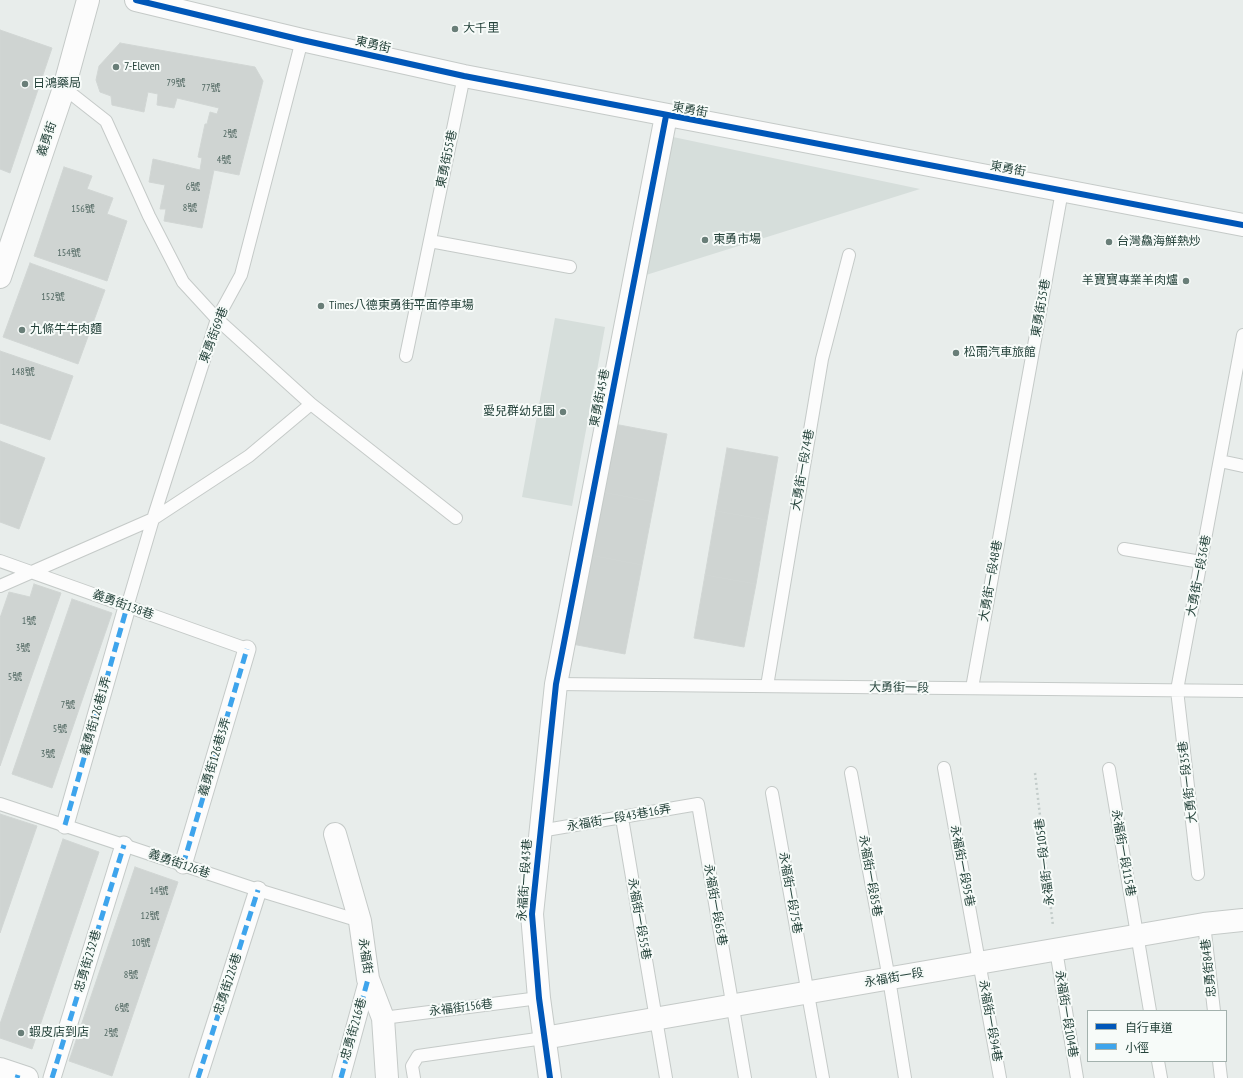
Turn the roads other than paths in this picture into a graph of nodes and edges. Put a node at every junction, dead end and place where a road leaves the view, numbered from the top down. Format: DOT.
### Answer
graph roads {
  1 [pos="88,0"];
  2 [pos="136,0"];
  3 [pos="302,40"];
  4 [pos="464,76"];
  5 [pos="64,88"];
  6 [pos="666,116"];
  7 [pos="1062,191"];
  8 [pos="1243,225"];
  9 [pos="430,241"];
  10 [pos="849,255"];
  11 [pos="570,267"];
  12 [pos="0,277"];
  13 [pos="217,319"];
  14 [pos="1243,335"];
  15 [pos="406,356"];
  16 [pos="311,404"];
  17 [pos="1220,461"];
  18 [pos="1243,466"];
  19 [pos="1011,473"];
  20 [pos="456,518"];
  21 [pos="152,519"];
  22 [pos="1124,549"];
  23 [pos="0,561"];
  24 [pos="1201,562"];
  25 [pos="30,572"];
  26 [pos="0,586"];
  27 [pos="127,607"];
  28 [pos="247,649"];
  29 [pos="556,684"];
  30 [pos="767,686"];
  31 [pos="972,688"];
  32 [pos="1177,690"];
  33 [pos="1243,691"];
  34 [pos="944,768"];
  35 [pos="1109,769"];
  36 [pos="851,773"];
  37 [pos="772,793"];
  38 [pos="0,804"];
  39 [pos="698,804"];
  40 [pos="622,818"];
  41 [pos="65,826"];
  42 [pos="540,831"];
  43 [pos="335,834"];
  44 [pos="124,845"];
  45 [pos="183,865"];
  46 [pos="1198,874"];
  47 [pos="258,890"];
  48 [pos="1243,920"];
  49 [pos="360,921"];
  50 [pos="1204,924"];
  51 [pos="1137,936"];
  52 [pos="1056,950"];
  53 [pos="980,963"];
  54 [pos="368,979"];
  55 [pos="889,979"];
  56 [pos="807,993"];
  57 [pos="539,998"];
  58 [pos="732,1006"];
  59 [pos="1150,1010"];
  60 [pos="1214,1010"];
  61 [pos="383,1018"];
  62 [pos="657,1019"];
  63 [pos="544,1038"];
  64 [pos="1158,1062"];
  65 [pos="1220,1062"];
  66 [pos="52,1078"];
  67 [pos="198,1078"];
  68 [pos="341,1078"];
  69 [pos="387,1078"];
  70 [pos="414,1078"];
  71 [pos="550,1078"];
  72 [pos="666,1078"];
  73 [pos="745,1078"];
  74 [pos="823,1078"];
  75 [pos="905,1078"];
  76 [pos="1000,1078"];
  77 [pos="1077,1078"];
  78 [pos="1161,1078"];
  79 [pos="1221,1078"];
  1 -- 5 [label="street, 義勇街"];
  2 -- 3 [label="street, 東勇街"];
  3 -- 4 [label="street, 東勇街"];
  3 -- 13 [label="lane, 東勇街69巷"];
  4 -- 6 [label="street, 東勇街"];
  4 -- 9 [label="lane, 東勇街55巷"];
  5 -- 12 [label="street, 義勇街"];
  5 -- 13 [label="lane"];
  6 -- 7 [label="street, 東勇街"];
  6 -- 29 [label="street, 東勇街45巷"];
  7 -- 8 [label="street, 東勇街"];
  7 -- 19 [label="lane, 東勇街35巷"];
  9 -- 11 [label="lane"];
  9 -- 15 [label="lane, 東勇街55巷"];
  10 -- 30 [label="lane, 大勇街一段74巷"];
  13 -- 16 [label="lane"];
  13 -- 21 [label="lane, 東勇街69巷"];
  14 -- 17 [label="lane, 大勇街一段36巷"];
  16 -- 20 [label="lane"];
  16 -- 21 [label="lane"];
  17 -- 18 [label="lane"];
  17 -- 24 [label="lane, 大勇街一段36巷"];
  19 -- 31 [label="lane, 大勇街一段48巷"];
  21 -- 25 [label="lane"];
  21 -- 27 [label="lane, 東勇街69巷"];
  22 -- 24 [label="lane"];
  23 -- 25 [label="lane, 義勇街138巷"];
  24 -- 32 [label="lane, 大勇街一段36巷"];
  25 -- 26 [label="lane"];
  25 -- 27 [label="lane, 義勇街138巷"];
  27 -- 28 [label="lane, 義勇街138巷"];
  27 -- 41 [label="street, 義勇街126巷1弄"];
  28 -- 45 [label="street, 義勇街126巷3弄"];
  29 -- 30 [label="lane, 大勇街一段"];
  29 -- 42 [label="street, 永福街一段43巷"];
  30 -- 31 [label="lane, 大勇街一段"];
  31 -- 32 [label="lane, 大勇街一段"];
  32 -- 33 [label="lane, 大勇街一段"];
  32 -- 46 [label="lane, 大勇街一段35巷"];
  34 -- 53 [label="lane, 永福街一段95巷"];
  35 -- 51 [label="lane, 永福街一段115巷"];
  36 -- 55 [label="lane, 永福街一段85巷"];
  37 -- 56 [label="lane, 永福街一段75巷"];
  38 -- 41 [label="lane, 義勇街126巷"];
  39 -- 40 [label="lane, 永福街一段43巷16弄"];
  39 -- 58 [label="lane, 永福街一段65巷"];
  40 -- 42 [label="lane, 永福街一段43巷16弄"];
  40 -- 62 [label="lane, 永福街一段55巷"];
  41 -- 44 [label="lane, 義勇街126巷"];
  42 -- 57 [label="street, 永福街一段43巷"];
  43 -- 49 [label="street, 永福街"];
  44 -- 45 [label="lane, 義勇街126巷"];
  44 -- 66 [label="street, 忠勇街232巷"];
  45 -- 47 [label="lane, 義勇街126巷"];
  47 -- 49 [label="lane, 義勇街126巷"];
  47 -- 67 [label="street, 忠勇街226巷"];
  48 -- 50 [label="street, 永福街一段"];
  49 -- 54 [label="street, 永福街"];
  50 -- 51 [label="street, 永福街一段"];
  50 -- 60 [label="lane, 忠勇街84巷"];
  51 -- 52 [label="street, 永福街一段"];
  51 -- 59 [label="lane, 永福街一段115巷"];
  52 -- 53 [label="street, 永福街一段"];
  52 -- 77 [label="lane, 永福街一段104巷"];
  53 -- 55 [label="street, 永福街一段"];
  53 -- 76 [label="lane, 永福街一段94巷"];
  54 -- 61 [label="street, 永福街"];
  54 -- 68 [label="street, 忠勇街216巷"];
  55 -- 56 [label="street, 永福街一段"];
  55 -- 75 [label="lane, 永福街一段85巷"];
  56 -- 58 [label="street, 永福街一段"];
  56 -- 74 [label="lane, 永福街一段75巷"];
  57 -- 61 [label="lane, 永福街156巷"];
  57 -- 63 [label="street, 永福街一段43巷"];
  58 -- 62 [label="street, 永福街一段"];
  58 -- 73 [label="lane, 永福街一段65巷"];
  61 -- 69 [label="street, 永福街"];
  62 -- 63 [label="street, 永福街一段"];
  62 -- 72 [label="lane, 永福街一段55巷"];
  63 -- 70 [label="lane"];
  63 -- 71 [label="street, 永福街一段43巷"];
  64 -- 78 [label="lane"];
  65 -- 79 [label="lane"];
}
